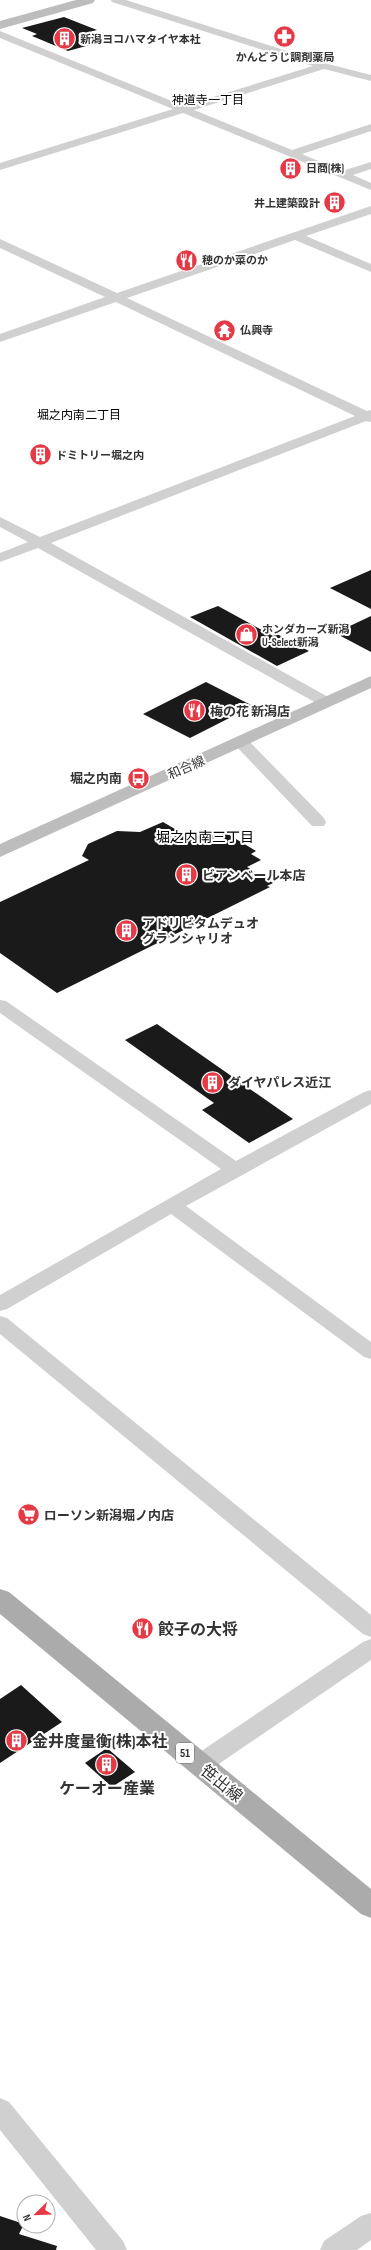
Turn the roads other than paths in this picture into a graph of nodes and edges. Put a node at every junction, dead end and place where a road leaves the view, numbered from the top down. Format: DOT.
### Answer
graph roads {
  1 [pos="89,0"];
  2 [pos="116,0"];
  3 [pos="0,25"];
  4 [pos="0,34"];
  5 [pos="324,66"];
  6 [pos="371,77"];
  7 [pos="187,110"];
  8 [pos="371,127"];
  9 [pos="292,154"];
  10 [pos="371,165"];
  11 [pos="0,167"];
  12 [pos="342,175"];
  13 [pos="371,187"];
  14 [pos="371,210"];
  15 [pos="296,236"];
  16 [pos="0,243"];
  17 [pos="371,268"];
  18 [pos="116,298"];
  19 [pos="0,338"];
  20 [pos="369,416"];
  21 [pos="0,521"];
  22 [pos="38,543"];
  23 [pos="0,558"];
  24 [pos="371,681"];
  25 [pos="324,701"];
  26 [pos="241,742"];
  27 [pos="318,822"];
  28 [pos="0,851"];
  29 [pos="0,1005"];
  30 [pos="371,1096"];
  31 [pos="236,1169"];
  32 [pos="172,1205"];
  33 [pos="0,1304"];
  34 [pos="0,1323"];
  35 [pos="371,1352"];
  36 [pos="0,1599"];
  37 [pos="371,1628"];
  38 [pos="371,1648"];
  39 [pos="199,1765"];
  40 [pos="371,1906"];
  41 [pos="0,2110"];
  42 [pos="371,2225"];
  43 [pos="113,2250"];
  44 [pos="334,2250"];
  1 -- 3 [label="main road"];
  2 -- 5 [label="street"];
  4 -- 7 [label="street"];
  5 -- 6 [label="street"];
  5 -- 7 [label="street"];
  7 -- 9 [label="street"];
  7 -- 11 [label="street"];
  8 -- 9 [label="street"];
  9 -- 12 [label="street"];
  10 -- 12 [label="street"];
  12 -- 13 [label="street"];
  14 -- 15 [label="street"];
  15 -- 17 [label="street"];
  15 -- 18 [label="street"];
  16 -- 18 [label="street"];
  18 -- 19 [label="street"];
  18 -- 20 [label="street"];
  20 -- 22 [label="street"];
  21 -- 22 [label="street"];
  22 -- 23 [label="street"];
  22 -- 25 [label="street"];
  24 -- 25 [label="main road, 和合線"];
  25 -- 26 [label="main road, 和合線"];
  26 -- 27 [label="street"];
  26 -- 28 [label="main road, 和合線"];
  29 -- 31 [label="street"];
  30 -- 31 [label="street"];
  31 -- 32 [label="street"];
  32 -- 33 [label="street"];
  32 -- 35 [label="street"];
  34 -- 37 [label="street"];
  36 -- 39 [label="main road, 笹出線 / 51"];
  38 -- 39 [label="street"];
  39 -- 40 [label="main road, 笹出線 / 51"];
  41 -- 43 [label="street"];
  42 -- 44 [label="street"];
}
